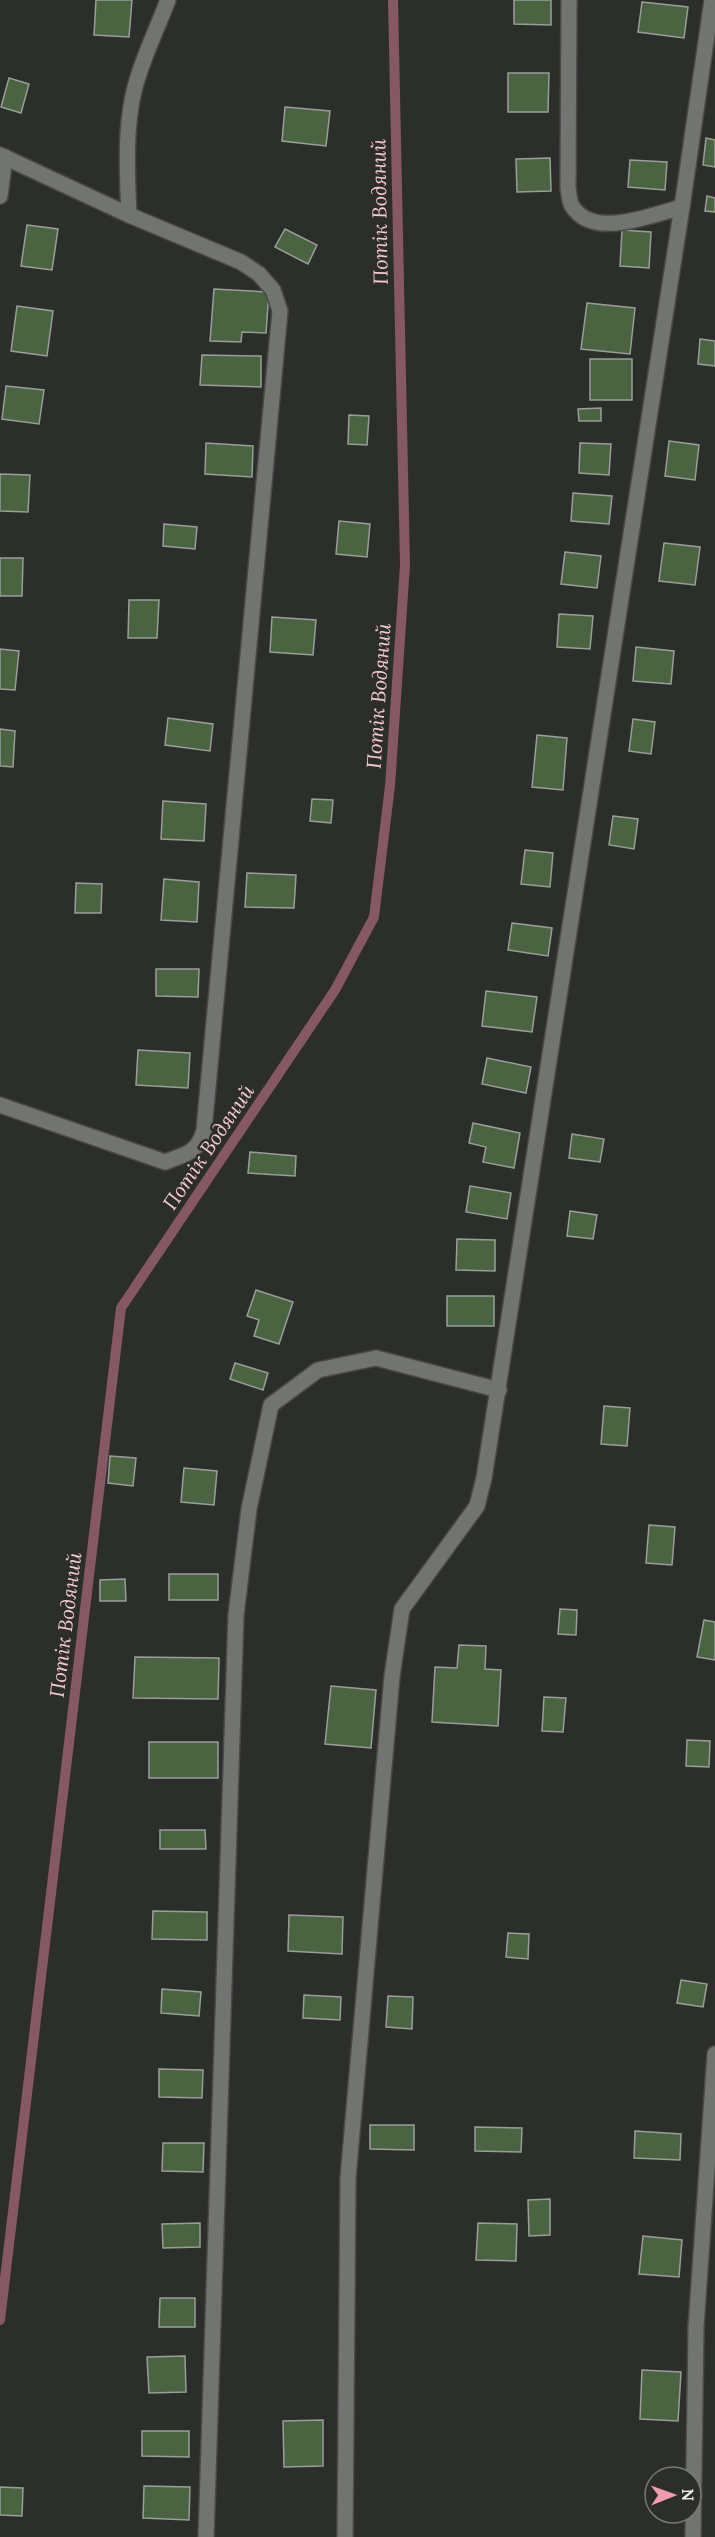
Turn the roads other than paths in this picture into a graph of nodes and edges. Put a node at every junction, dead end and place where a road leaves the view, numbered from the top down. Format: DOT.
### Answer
graph roads {
  1 [pos="168,0"];
  2 [pos="569,0"];
  3 [pos="712,0"];
  4 [pos="2,156"];
  5 [pos="0,196"];
  6 [pos="682,207"];
  7 [pos="129,215"];
  8 [pos="0,1105"];
  9 [pos="499,1390"];
  10 [pos="715,2054"];
  11 [pos="206,2537"];
  12 [pos="345,2537"];
  13 [pos="693,2537"];
  1 -- 7 [label="street"];
  2 -- 6 [label="street"];
  3 -- 6 [label="street"];
  4 -- 5 [label="street"];
  4 -- 7 [label="street"];
  6 -- 9 [label="street"];
  7 -- 8 [label="street"];
  9 -- 11 [label="street"];
  9 -- 12 [label="street"];
  10 -- 13 [label="street"];
}
